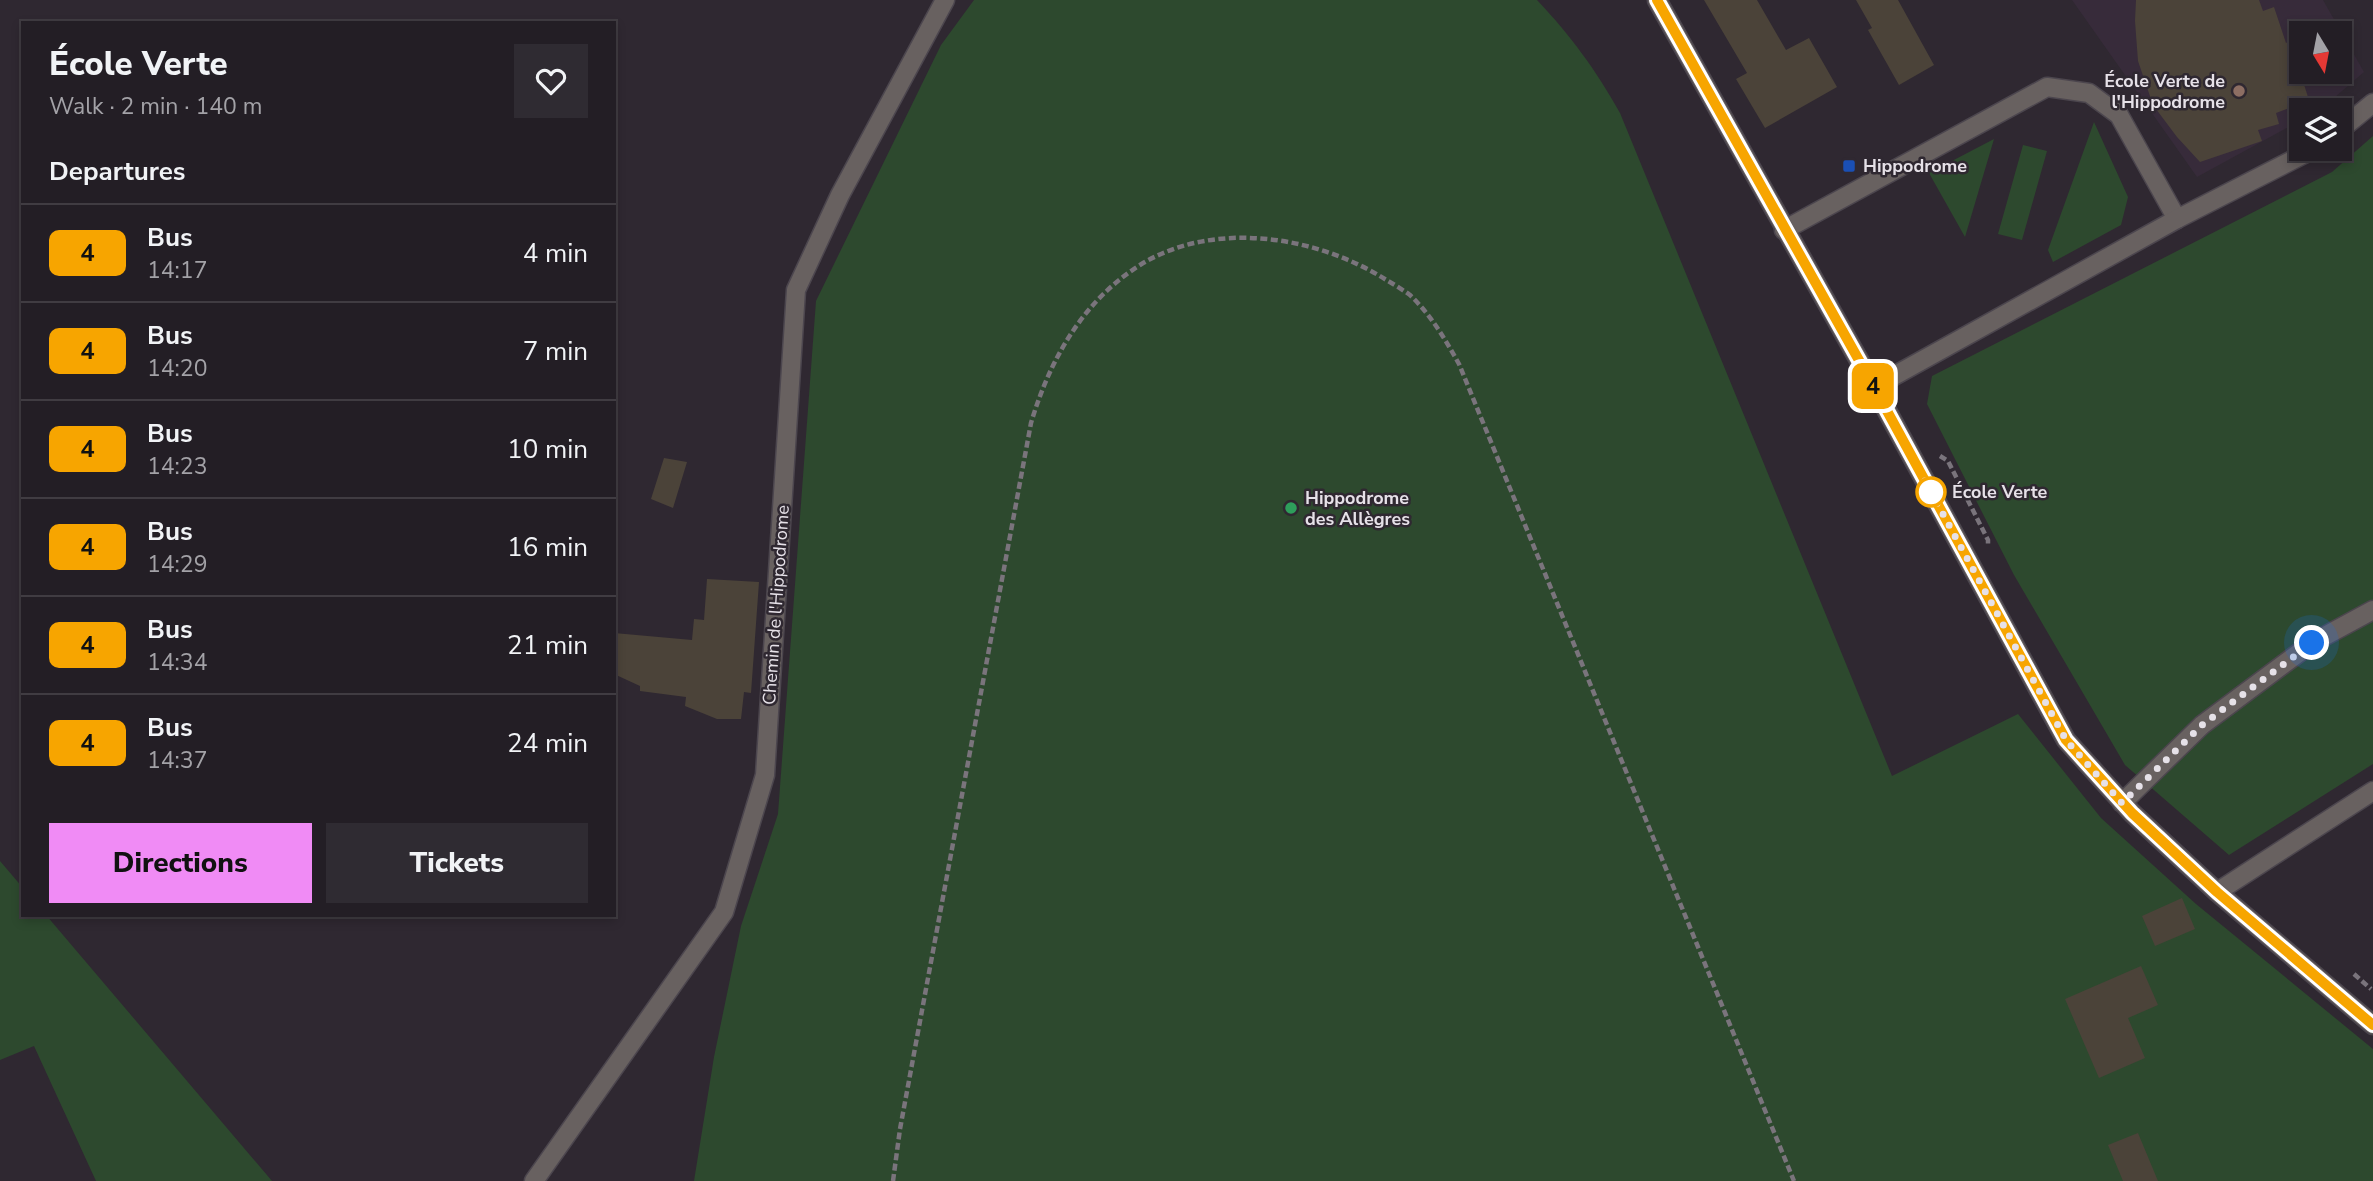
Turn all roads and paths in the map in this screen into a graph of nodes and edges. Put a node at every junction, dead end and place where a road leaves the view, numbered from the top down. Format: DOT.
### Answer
graph roads {
  1 [pos="945,0"];
  2 [pos="1657,0"];
  3 [pos="2373,103"];
  4 [pos="2352,120"];
  5 [pos="2291,161"];
  6 [pos="2177,219"];
  7 [pos="1784,230"];
  8 [pos="1874,387"];
  9 [pos="1933,452"];
  10 [pos="1988,552"];
  11 [pos="2373,610"];
  12 [pos="2373,791"];
  13 [pos="2122,803"];
  14 [pos="2217,892"];
  15 [pos="2344,966"];
  16 [pos="2373,991"];
  17 [pos="2373,1025"];
  18 [pos="534,1181"];
  19 [pos="893,1181"];
  20 [pos="1794,1181"];
  1 -- 18 [label="street, Chemin de l'Hippodrome"];
  2 -- 7 [label="street"];
  3 -- 4 [label="street"];
  5 -- 6 [label="street"];
  6 -- 7 [label="street"];
  6 -- 8 [label="street"];
  7 -- 8 [label="street"];
  8 -- 13 [label="street"];
  9 -- 10 [label="path"];
  11 -- 13 [label="street"];
  12 -- 14 [label="street"];
  13 -- 14 [label="street"];
  14 -- 17 [label="street"];
  15 -- 16 [label="path"];
  19 -- 20 [label="path"];
}
